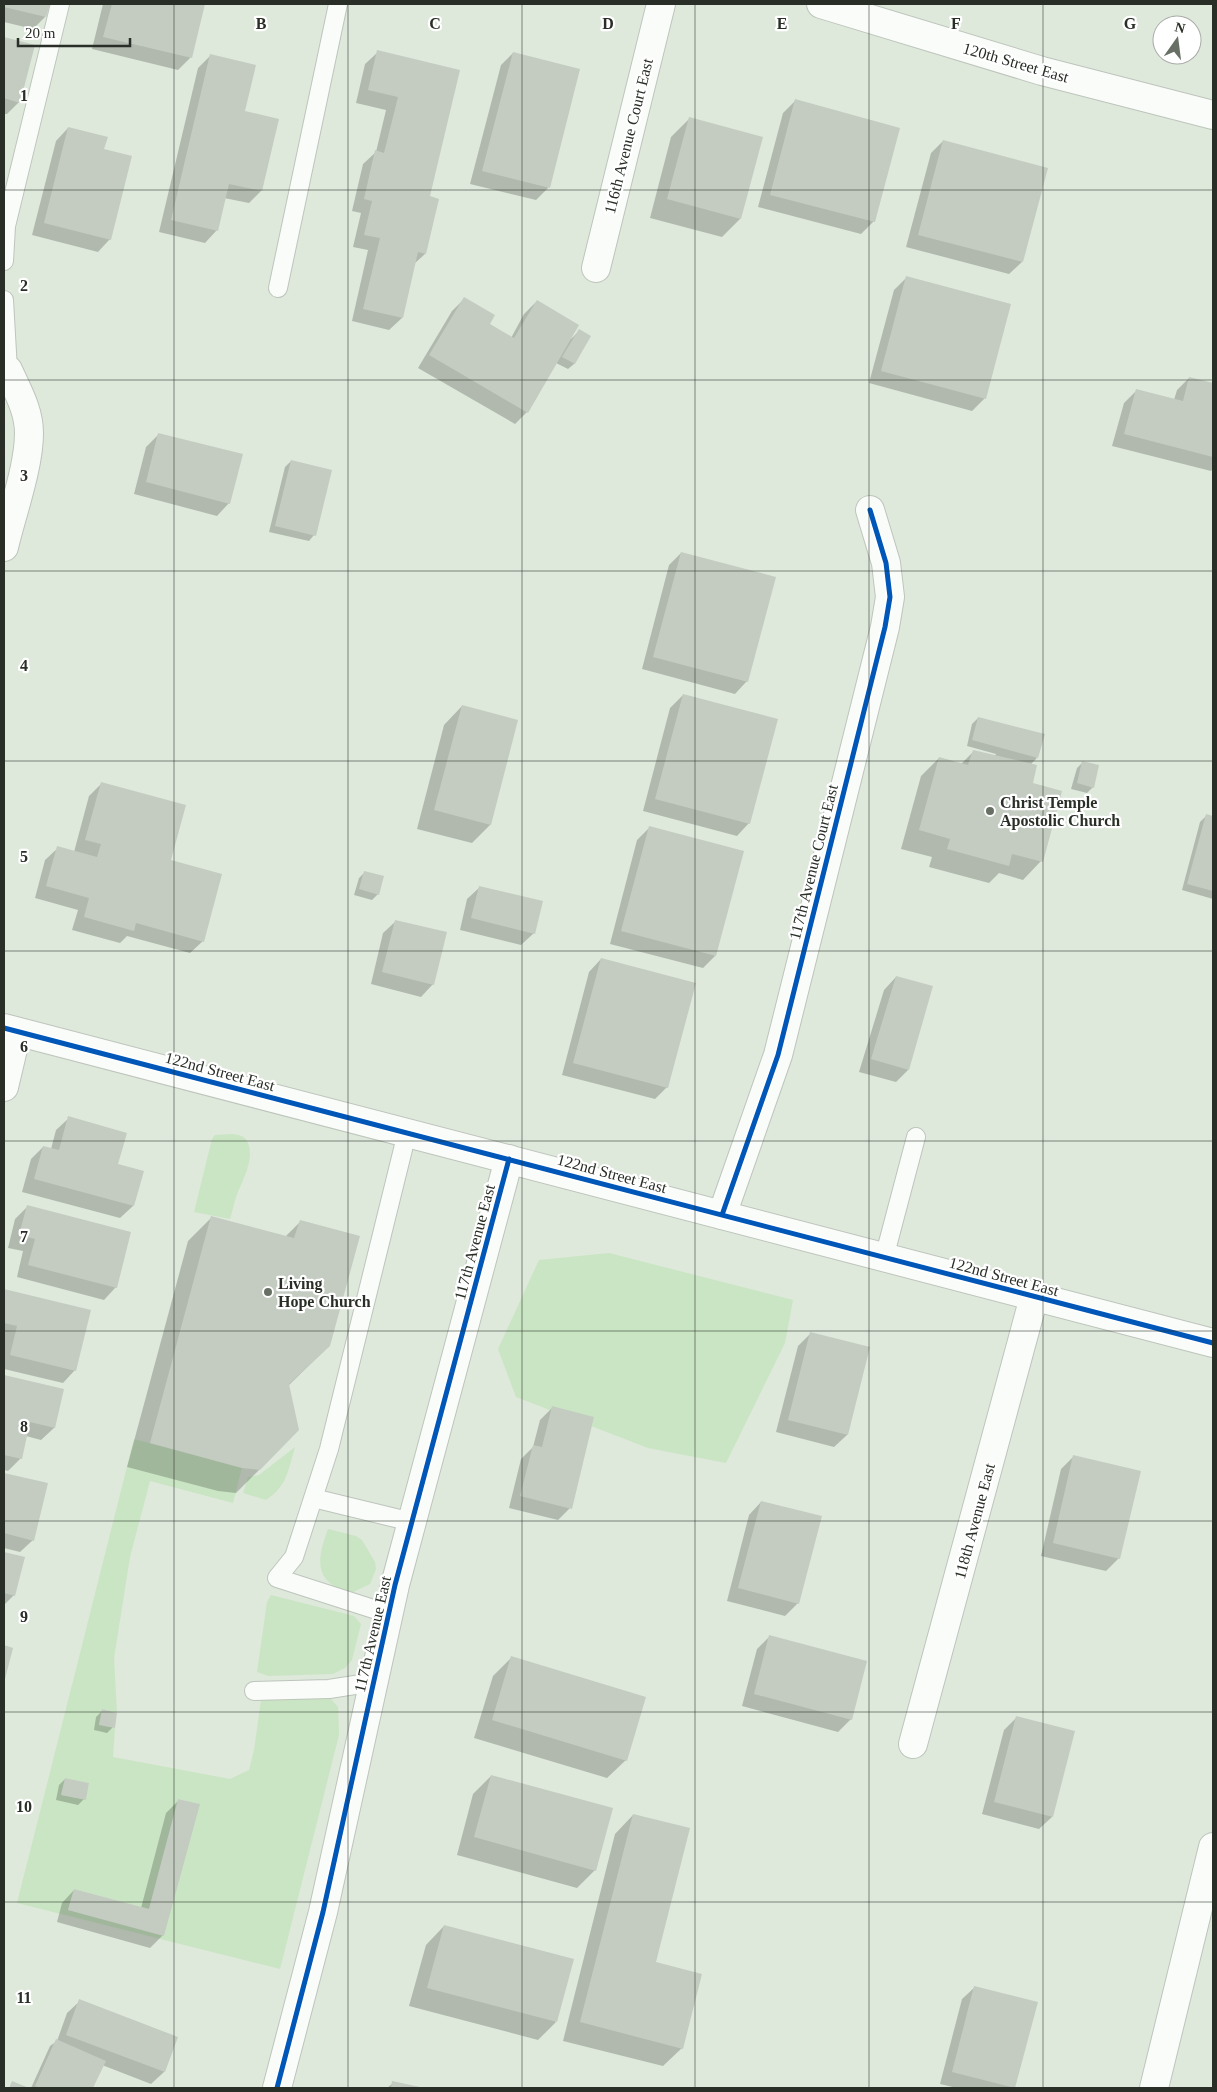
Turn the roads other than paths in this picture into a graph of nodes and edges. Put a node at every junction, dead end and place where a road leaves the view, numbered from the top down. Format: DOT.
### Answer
graph roads {
  1 [pos="60,4"];
  2 [pos="338,4"];
  3 [pos="661,4"];
  4 [pos="821,4"];
  5 [pos="864,10"];
  6 [pos="1213,115"];
  7 [pos="4,261"];
  8 [pos="596,268"];
  9 [pos="278,288"];
  10 [pos="4,300"];
  11 [pos="8,370"];
  12 [pos="870,510"];
  13 [pos="4,547"];
  14 [pos="10,1030"];
  15 [pos="4,1087"];
  16 [pos="406,1133"];
  17 [pos="916,1137"];
  18 [pos="509,1159"];
  19 [pos="722,1216"];
  20 [pos="884,1258"];
  21 [pos="1034,1297"];
  22 [pos="1213,1344"];
  23 [pos="313,1498"];
  24 [pos="412,1522"];
  25 [pos="389,1614"];
  26 [pos="374,1682"];
  27 [pos="254,1691"];
  28 [pos="913,1744"];
  29 [pos="1213,1847"];
  30 [pos="277,2088"];
  31 [pos="1154,2088"];
  1 -- 7 [label="lane"];
  2 -- 9 [label="lane"];
  3 -- 8 [label="street, 116th Avenue Court East"];
  4 -- 5 [label="street, 120th Street East"];
  5 -- 6 [label="street, 120th Street East"];
  10 -- 11 [label="lane"];
  11 -- 13 [label="street"];
  12 -- 19 [label="street, 117th Avenue Court East"];
  14 -- 15 [label="street"];
  14 -- 16 [label="street, 122nd Street East"];
  16 -- 18 [label="street, 122nd Street East"];
  16 -- 23 [label="lane"];
  17 -- 20 [label="lane"];
  18 -- 19 [label="street, 122nd Street East"];
  18 -- 24 [label="street, 117th Avenue East"];
  19 -- 20 [label="street, 122nd Street East"];
  20 -- 21 [label="street, 122nd Street East"];
  21 -- 22 [label="street, 122nd Street East"];
  21 -- 28 [label="street, 118th Avenue East"];
  23 -- 24 [label="lane"];
  23 -- 25 [label="lane"];
  24 -- 25 [label="street, 117th Avenue East"];
  25 -- 26 [label="street, 117th Avenue East"];
  26 -- 27 [label="lane"];
  26 -- 30 [label="street, 117th Avenue East"];
  29 -- 31 [label="street"];
}
